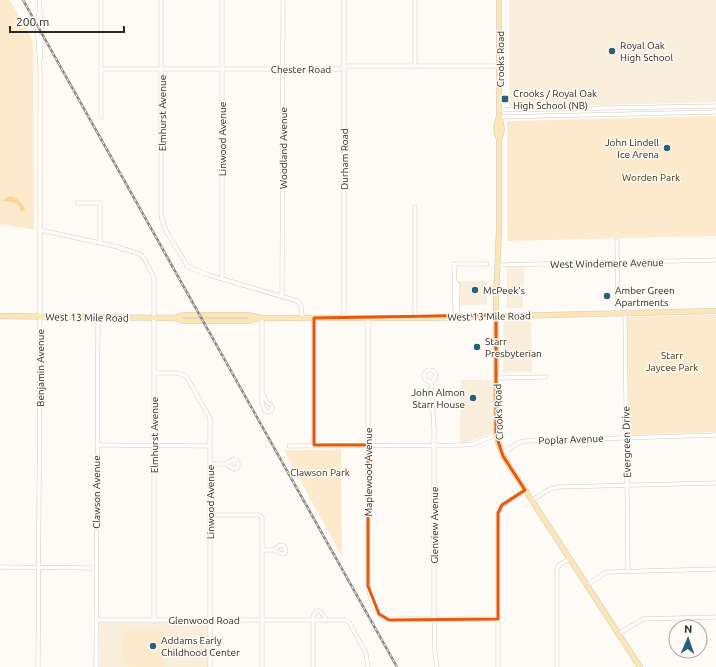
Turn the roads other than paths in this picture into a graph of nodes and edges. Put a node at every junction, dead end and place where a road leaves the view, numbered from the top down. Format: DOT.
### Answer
graph roads {
  1 [pos="39,0"];
  2 [pos="101,0"];
  3 [pos="162,0"];
  4 [pos="222,0"];
  5 [pos="283,0"];
  6 [pos="344,0"];
  7 [pos="415,0"];
  8 [pos="500,0"];
  9 [pos="415,66"];
  10 [pos="500,66"];
  11 [pos="344,67"];
  12 [pos="101,69"];
  13 [pos="162,69"];
  14 [pos="222,69"];
  15 [pos="283,69"];
  16 [pos="680,106"];
  17 [pos="716,106"];
  18 [pos="657,107"];
  19 [pos="596,108"];
  20 [pos="558,109"];
  21 [pos="499,110"];
  22 [pos="520,110"];
  23 [pos="716,112"];
  24 [pos="657,113"];
  25 [pos="680,113"];
  26 [pos="596,115"];
  27 [pos="555,116"];
  28 [pos="101,117"];
  29 [pos="500,117"];
  30 [pos="520,117"];
  31 [pos="76,203"];
  32 [pos="415,207"];
  33 [pos="40,230"];
  34 [pos="618,241"];
  35 [pos="100,242"];
  36 [pos="716,260"];
  37 [pos="618,262"];
  38 [pos="487,264"];
  39 [pos="498,265"];
  40 [pos="222,278"];
  41 [pos="282,296"];
  42 [pos="716,311"];
  43 [pos="618,313"];
  44 [pos="624,313"];
  45 [pos="496,315"];
  46 [pos="0,316"];
  47 [pos="40,317"];
  48 [pos="98,317"];
  49 [pos="457,317"];
  50 [pos="155,318"];
  51 [pos="262,318"];
  52 [pos="302,318"];
  53 [pos="314,318"];
  54 [pos="344,318"];
  55 [pos="368,318"];
  56 [pos="415,318"];
  57 [pos="155,373"];
  58 [pos="546,377"];
  59 [pos="497,378"];
  60 [pos="430,382"];
  61 [pos="262,395"];
  62 [pos="496,435"];
  63 [pos="716,435"];
  64 [pos="626,437"];
  65 [pos="97,444"];
  66 [pos="314,445"];
  67 [pos="368,445"];
  68 [pos="434,445"];
  69 [pos="154,446"];
  70 [pos="210,446"];
  71 [pos="289,446"];
  72 [pos="502,454"];
  73 [pos="210,464"];
  74 [pos="226,464"];
  75 [pos="716,483"];
  76 [pos="627,485"];
  77 [pos="525,490"];
  78 [pos="532,500"];
  79 [pos="210,515"];
  80 [pos="262,550"];
  81 [pos="274,550"];
  82 [pos="570,559"];
  83 [pos="0,567"];
  84 [pos="38,567"];
  85 [pos="96,568"];
  86 [pos="716,569"];
  87 [pos="628,571"];
  88 [pos="587,585"];
  89 [pos="716,617"];
  90 [pos="498,619"];
  91 [pos="96,620"];
  92 [pos="210,620"];
  93 [pos="262,620"];
  94 [pos="313,620"];
  95 [pos="327,620"];
  96 [pos="434,620"];
  97 [pos="154,621"];
  98 [pos="618,634"];
  99 [pos="38,667"];
  100 [pos="96,667"];
  101 [pos="210,667"];
  102 [pos="262,667"];
  103 [pos="313,667"];
  104 [pos="368,667"];
  105 [pos="438,667"];
  106 [pos="498,667"];
  107 [pos="557,667"];
  108 [pos="640,667"];
  1 -- 33 [label="street, Benjamin Avenue"];
  2 -- 12 [label="street"];
  3 -- 13 [label="street, Elmhurst Avenue"];
  4 -- 14 [label="street, Linwood Avenue"];
  5 -- 15 [label="street, Woodland Avenue"];
  6 -- 11 [label="street, Durham Road"];
  7 -- 9 [label="street"];
  8 -- 10 [label="main road, Crooks Road"];
  9 -- 10 [label="street, Chester Road"];
  9 -- 11 [label="street, Chester Road"];
  10 -- 21 [label="main road, Crooks Road"];
  11 -- 15 [label="street, Chester Road"];
  11 -- 54 [label="street, Durham Road"];
  12 -- 13 [label="street, Chester Road"];
  12 -- 28 [label="street"];
  13 -- 14 [label="street, Chester Road"];
  13 -- 40 [label="street, Elmhurst Avenue"];
  14 -- 15 [label="street, Chester Road"];
  14 -- 40 [label="street, Linwood Avenue"];
  15 -- 41 [label="street, Woodland Avenue"];
  16 -- 17 [label="street"];
  16 -- 18 [label="street"];
  16 -- 25 [label="street"];
  18 -- 19 [label="street"];
  18 -- 24 [label="street"];
  19 -- 20 [label="street"];
  19 -- 26 [label="street"];
  20 -- 22 [label="street"];
  20 -- 27 [label="street"];
  21 -- 22 [label="street"];
  21 -- 29 [label="main road, Crooks Road"];
  22 -- 30 [label="street"];
  23 -- 25 [label="street"];
  24 -- 25 [label="street"];
  24 -- 26 [label="street"];
  26 -- 27 [label="street"];
  27 -- 30 [label="street"];
  29 -- 30 [label="street"];
  29 -- 39 [label="main road, Crooks Road"];
  31 -- 35 [label="street"];
  32 -- 56 [label="street"];
  33 -- 35 [label="street"];
  33 -- 47 [label="street, Benjamin Avenue"];
  34 -- 37 [label="street"];
  35 -- 50 [label="street, Elmhurst Avenue"];
  36 -- 37 [label="street, West Windemere Avenue"];
  37 -- 39 [label="street, West Windemere Avenue"];
  37 -- 43 [label="street"];
  38 -- 49 [label="street"];
  39 -- 45 [label="main road, Crooks Road"];
  40 -- 41 [label="street"];
  41 -- 52 [label="street"];
  42 -- 44 [label="main road, West 13 Mile Road"];
  43 -- 44 [label="main road, West 13 Mile Road"];
  43 -- 45 [label="main road, West 13 Mile Road"];
  44 -- 64 [label="street, Evergreen Drive"];
  45 -- 49 [label="main road, West 13 Mile Road"];
  45 -- 59 [label="main road, Crooks Road"];
  46 -- 47 [label="main road, West 13 Mile Road"];
  47 -- 48 [label="main road, West 13 Mile Road"];
  47 -- 84 [label="street, Benjamin Avenue"];
  48 -- 50 [label="main road, West 13 Mile Road"];
  48 -- 65 [label="street, Clawson Avenue"];
  49 -- 56 [label="main road, West 13 Mile Road"];
  50 -- 51 [label="main road, West 13 Mile Road"];
  50 -- 57 [label="street, Elmhurst Avenue"];
  51 -- 52 [label="main road, West 13 Mile Road"];
  51 -- 61 [label="street"];
  52 -- 53 [label="main road, West 13 Mile Road"];
  53 -- 54 [label="main road, West 13 Mile Road"];
  53 -- 66 [label="street"];
  54 -- 55 [label="main road, West 13 Mile Road"];
  55 -- 56 [label="main road, West 13 Mile Road"];
  55 -- 67 [label="street, Maplewood Avenue"];
  57 -- 69 [label="street, Elmhurst Avenue"];
  57 -- 70 [label="street, Linwood Avenue"];
  58 -- 59 [label="street"];
  59 -- 62 [label="main road, Crooks Road"];
  60 -- 68 [label="street, Glenview Avenue"];
  61 -- 61 [label="street"];
  62 -- 68 [label="street"];
  62 -- 72 [label="main road, Crooks Road"];
  63 -- 64 [label="street, Poplar Avenue"];
  64 -- 72 [label="street, Poplar Avenue"];
  64 -- 76 [label="street, Evergreen Drive"];
  65 -- 69 [label="street"];
  65 -- 85 [label="street, Clawson Avenue"];
  66 -- 67 [label="street"];
  66 -- 71 [label="street"];
  67 -- 68 [label="street"];
  67 -- 96 [label="street, Maplewood Avenue"];
  68 -- 96 [label="street, Glenview Avenue"];
  69 -- 70 [label="street"];
  69 -- 97 [label="street, Elmhurst Avenue"];
  70 -- 73 [label="street, Linwood Avenue"];
  72 -- 77 [label="main road, Crooks Road"];
  73 -- 74 [label="street"];
  73 -- 79 [label="street, Linwood Avenue"];
  75 -- 76 [label="street"];
  76 -- 78 [label="street"];
  76 -- 87 [label="street, Evergreen Drive"];
  77 -- 78 [label="main road, Crooks Road"];
  77 -- 90 [label="street"];
  78 -- 82 [label="main road, Crooks Road"];
  79 -- 80 [label="street"];
  79 -- 92 [label="street, Linwood Avenue"];
  80 -- 81 [label="street"];
  80 -- 93 [label="street"];
  82 -- 88 [label="main road, Crooks Road"];
  82 -- 107 [label="street"];
  83 -- 84 [label="street"];
  84 -- 85 [label="street"];
  84 -- 99 [label="street, Benjamin Avenue"];
  85 -- 91 [label="street, Clawson Avenue"];
  86 -- 87 [label="street"];
  87 -- 88 [label="street"];
  88 -- 98 [label="main road, Crooks Road"];
  89 -- 98 [label="street"];
  90 -- 96 [label="street"];
  90 -- 106 [label="street"];
  91 -- 97 [label="street, Glenwood Road"];
  91 -- 100 [label="street, Clawson Avenue"];
  92 -- 93 [label="street, Glenwood Road"];
  92 -- 97 [label="street, Glenwood Road"];
  92 -- 101 [label="street, Linwood Avenue"];
  93 -- 94 [label="street, Glenwood Road"];
  93 -- 102 [label="street"];
  94 -- 95 [label="street, Glenwood Road"];
  94 -- 95 [label="street, Glenwood Road"];
  94 -- 103 [label="street"];
  95 -- 104 [label="street, Glenwood Road"];
  96 -- 105 [label="street, Glenview Avenue"];
  98 -- 108 [label="main road, Crooks Road"];
}
